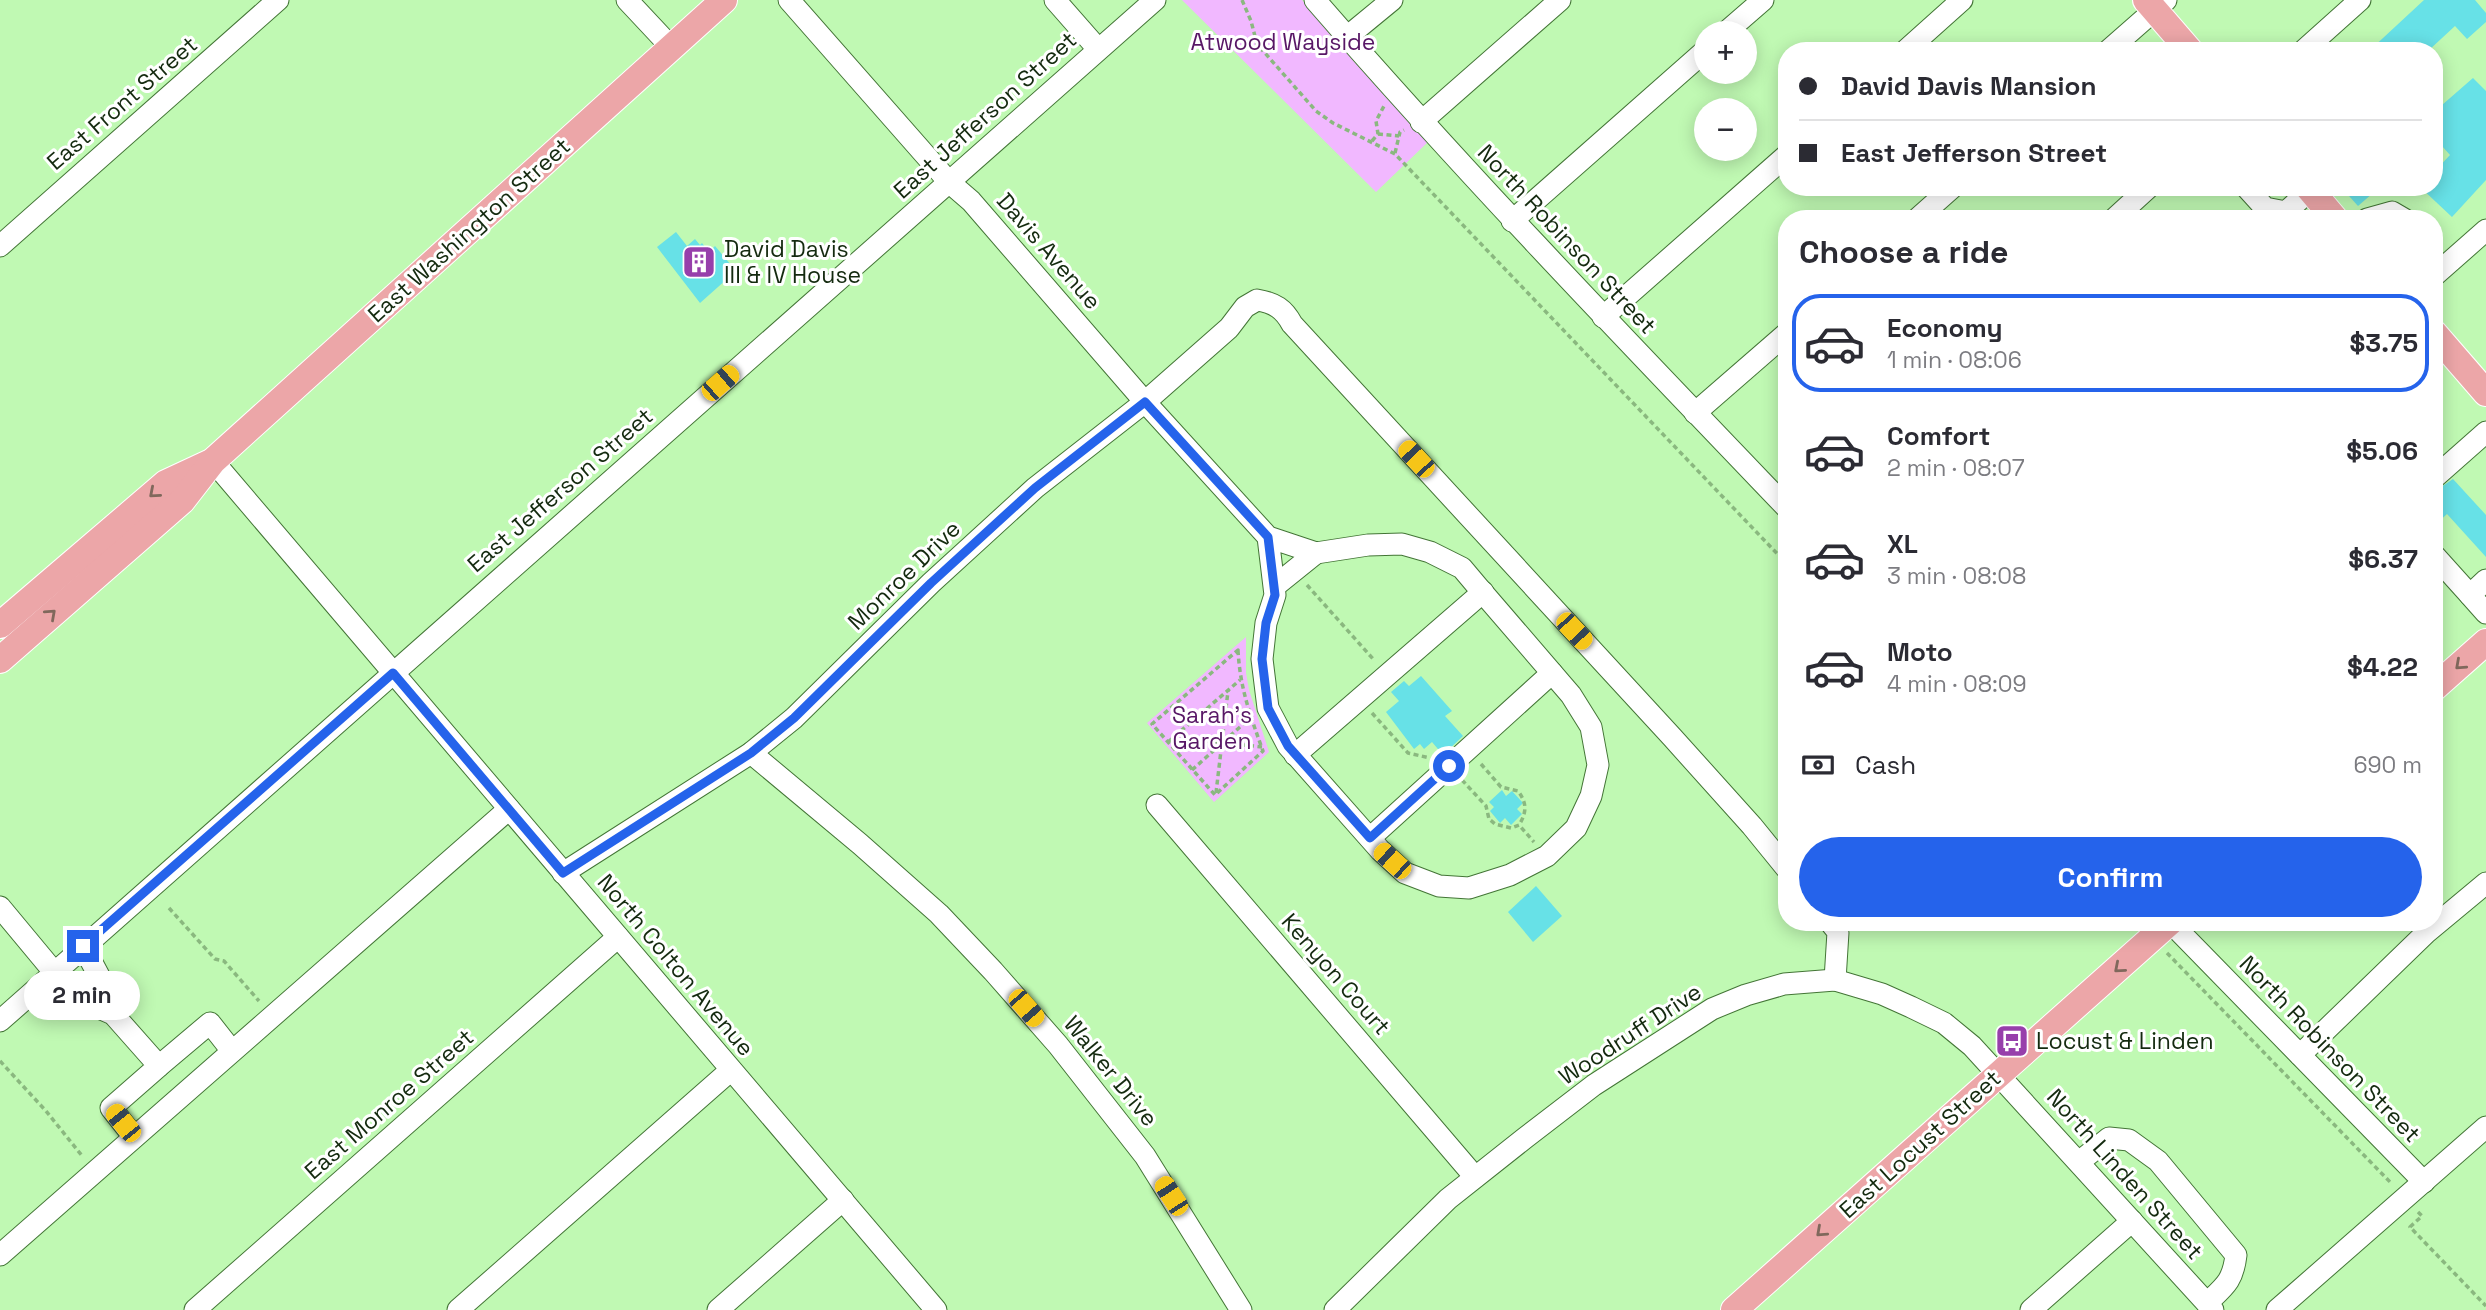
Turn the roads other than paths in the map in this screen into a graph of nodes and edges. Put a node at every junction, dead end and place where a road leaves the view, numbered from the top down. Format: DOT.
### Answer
graph roads {
  1 [pos="278,0"];
  2 [pos="627,0"];
  3 [pos="724,0"];
  4 [pos="789,0"];
  5 [pos="1055,0"];
  6 [pos="1156,0"];
  7 [pos="1315,0"];
  8 [pos="1392,0"];
  9 [pos="1560,0"];
  10 [pos="1763,0"];
  11 [pos="1962,0"];
  12 [pos="2360,0"];
  13 [pos="2156,3"];
  14 [pos="1739,21"];
  15 [pos="1347,37"];
  16 [pos="1915,42"];
  17 [pos="2117,42"];
  18 [pos="2184,42"];
  19 [pos="2313,42"];
  20 [pos="671,47"];
  21 [pos="1098,49"];
  22 [pos="1694,61"];
  23 [pos="1422,122"];
  24 [pos="1778,163"];
  25 [pos="948,182"];
  26 [pos="1942,196"];
  27 [pos="2139,196"];
  28 [pos="2254,196"];
  29 [pos="2302,196"];
  30 [pos="2315,196"];
  31 [pos="1927,210"];
  32 [pos="2124,210"];
  33 [pos="2275,210"];
  34 [pos="2288,210"];
  35 [pos="2326,210"];
  36 [pos="1512,221"];
  37 [pos="2486,230"];
  38 [pos="0,246"];
  39 [pos="2443,260"];
  40 [pos="1603,317"];
  41 [pos="1778,341"];
  42 [pos="2443,343"];
  43 [pos="2486,393"];
  44 [pos="1145,402"];
  45 [pos="1695,413"];
  46 [pos="2486,432"];
  47 [pos="213,461"];
  48 [pos="2443,470"];
  49 [pos="1778,499"];
  50 [pos="1268,537"];
  51 [pos="1316,553"];
  52 [pos="2443,562"];
  53 [pos="1275,586"];
  54 [pos="2478,587"];
  55 [pos="1483,592"];
  56 [pos="2486,613"];
  57 [pos="0,625"];
  58 [pos="2486,642"];
  59 [pos="0,660"];
  60 [pos="393,673"];
  61 [pos="1552,673"];
  62 [pos="2443,680"];
  63 [pos="751,753"];
  64 [pos="1295,755"];
  65 [pos="1157,805"];
  66 [pos="509,809"];
  67 [pos="1370,838"];
  68 [pos="1778,858"];
  69 [pos="563,873"];
  70 [pos="2486,883"];
  71 [pos="0,907"];
  72 [pos="2443,919"];
  73 [pos="1837,931"];
  74 [pos="2160,931"];
  75 [pos="2171,931"];
  76 [pos="2428,931"];
  77 [pos="618,937"];
  78 [pos="83,946"];
  79 [pos="54,972"];
  80 [pos="1835,980"];
  81 [pos="113,1014"];
  82 [pos="0,1021"];
  83 [pos="232,1052"];
  84 [pos="2300,1055"];
  85 [pos="159,1066"];
  86 [pos="732,1070"];
  87 [pos="1998,1074"];
  88 [pos="2486,1127"];
  89 [pos="134,1137"];
  90 [pos="2079,1162"];
  91 [pos="1475,1177"];
  92 [pos="2424,1182"];
  93 [pos="842,1200"];
  94 [pos="2132,1220"];
  95 [pos="0,1255"];
  96 [pos="2210,1307"];
  97 [pos="195,1310"];
  98 [pos="458,1310"];
  99 [pos="718,1310"];
  100 [pos="936,1310"];
  101 [pos="1241,1310"];
  102 [pos="1335,1310"];
  103 [pos="1734,1310"];
  104 [pos="2031,1310"];
  105 [pos="2277,1310"];
  1 -- 38 [label="street, East Front Street"];
  2 -- 20 [label="street"];
  3 -- 20 [label="main road, East Washington Street"];
  4 -- 25 [label="street, Davis Avenue"];
  5 -- 21 [label="street"];
  6 -- 21 [label="street, East Jefferson Street"];
  7 -- 15 [label="street, North Robinson Street"];
  8 -- 15 [label="street"];
  9 -- 23 [label="street"];
  10 -- 14 [label="street"];
  11 -- 16 [label="street"];
  12 -- 19 [label="street"];
  13 -- 17 [label="street"];
  13 -- 18 [label="main road"];
  15 -- 23 [label="street, North Robinson Street"];
  20 -- 47 [label="main road, East Washington Street"];
  21 -- 25 [label="street, East Jefferson Street"];
  22 -- 36 [label="street"];
  23 -- 36 [label="street, North Robinson Street"];
  24 -- 40 [label="street"];
  25 -- 44 [label="street, Davis Avenue"];
  25 -- 60 [label="street, East Jefferson Street"];
  26 -- 31 [label="street"];
  27 -- 32 [label="street"];
  28 -- 33 [label="street"];
  29 -- 34 [label="street"];
  30 -- 35 [label="main road"];
  36 -- 40 [label="street, North Robinson Street"];
  37 -- 39 [label="street"];
  40 -- 45 [label="street, North Robinson Street"];
  41 -- 45 [label="street"];
  42 -- 43 [label="main road"];
  44 -- 50 [label="street, Davis Avenue"];
  44 -- 63 [label="street, Monroe Drive"];
  44 -- 68 [label="street, Monroe Drive"];
  45 -- 49 [label="street, North Robinson Street"];
  46 -- 48 [label="street"];
  47 -- 57 [label="main road, East Washington Street, one-way"];
  59 -- 47 [label="main road, East Washington Street, one-way"];
  47 -- 60 [label="street, North Colton Avenue"];
  50 -- 51 [label="street"];
  50 -- 53 [label="street"];
  51 -- 53 [label="street"];
  51 -- 55 [label="street"];
  52 -- 54 [label="street"];
  53 -- 64 [label="street"];
  54 -- 56 [label="street"];
  55 -- 61 [label="street"];
  55 -- 64 [label="street"];
  58 -- 62 [label="main road, one-way"];
  60 -- 66 [label="street, North Colton Avenue"];
  60 -- 78 [label="street, East Jefferson Street"];
  61 -- 67 [label="street"];
  61 -- 67 [label="street"];
  63 -- 69 [label="street, Monroe Drive"];
  63 -- 101 [label="street, Walker Drive"];
  64 -- 67 [label="street"];
  65 -- 91 [label="street, Kenyon Court"];
  66 -- 69 [label="street, North Colton Avenue"];
  66 -- 83 [label="street"];
  69 -- 77 [label="street, North Colton Avenue"];
  70 -- 72 [label="street"];
  71 -- 79 [label="street"];
  73 -- 80 [label="street"];
  74 -- 87 [label="main road, East Locust Street, one-way"];
  75 -- 84 [label="street, North Robinson Street"];
  76 -- 84 [label="street"];
  77 -- 86 [label="street, North Colton Avenue"];
  77 -- 97 [label="street, East Monroe Street"];
  78 -- 79 [label="street, East Jefferson Street"];
  78 -- 81 [label="street"];
  79 -- 81 [label="street"];
  79 -- 82 [label="street, East Jefferson Street"];
  80 -- 87 [label="street, Woodruff Drive"];
  80 -- 91 [label="street, Woodruff Drive"];
  81 -- 85 [label="street"];
  83 -- 85 [label="street"];
  83 -- 89 [label="street"];
  84 -- 92 [label="street, North Robinson Street"];
  85 -- 89 [label="street"];
  86 -- 93 [label="street, North Colton Avenue"];
  86 -- 98 [label="street"];
  87 -- 90 [label="street, North Linden Street"];
  87 -- 103 [label="main road, East Locust Street, one-way"];
  88 -- 92 [label="street"];
  89 -- 95 [label="street"];
  90 -- 94 [label="street, North Linden Street"];
  90 -- 96 [label="street"];
  91 -- 102 [label="street, Woodruff Drive"];
  92 -- 105 [label="street"];
  93 -- 99 [label="street"];
  93 -- 100 [label="street, North Colton Avenue"];
  94 -- 96 [label="street, North Linden Street"];
  94 -- 104 [label="street"];
}
